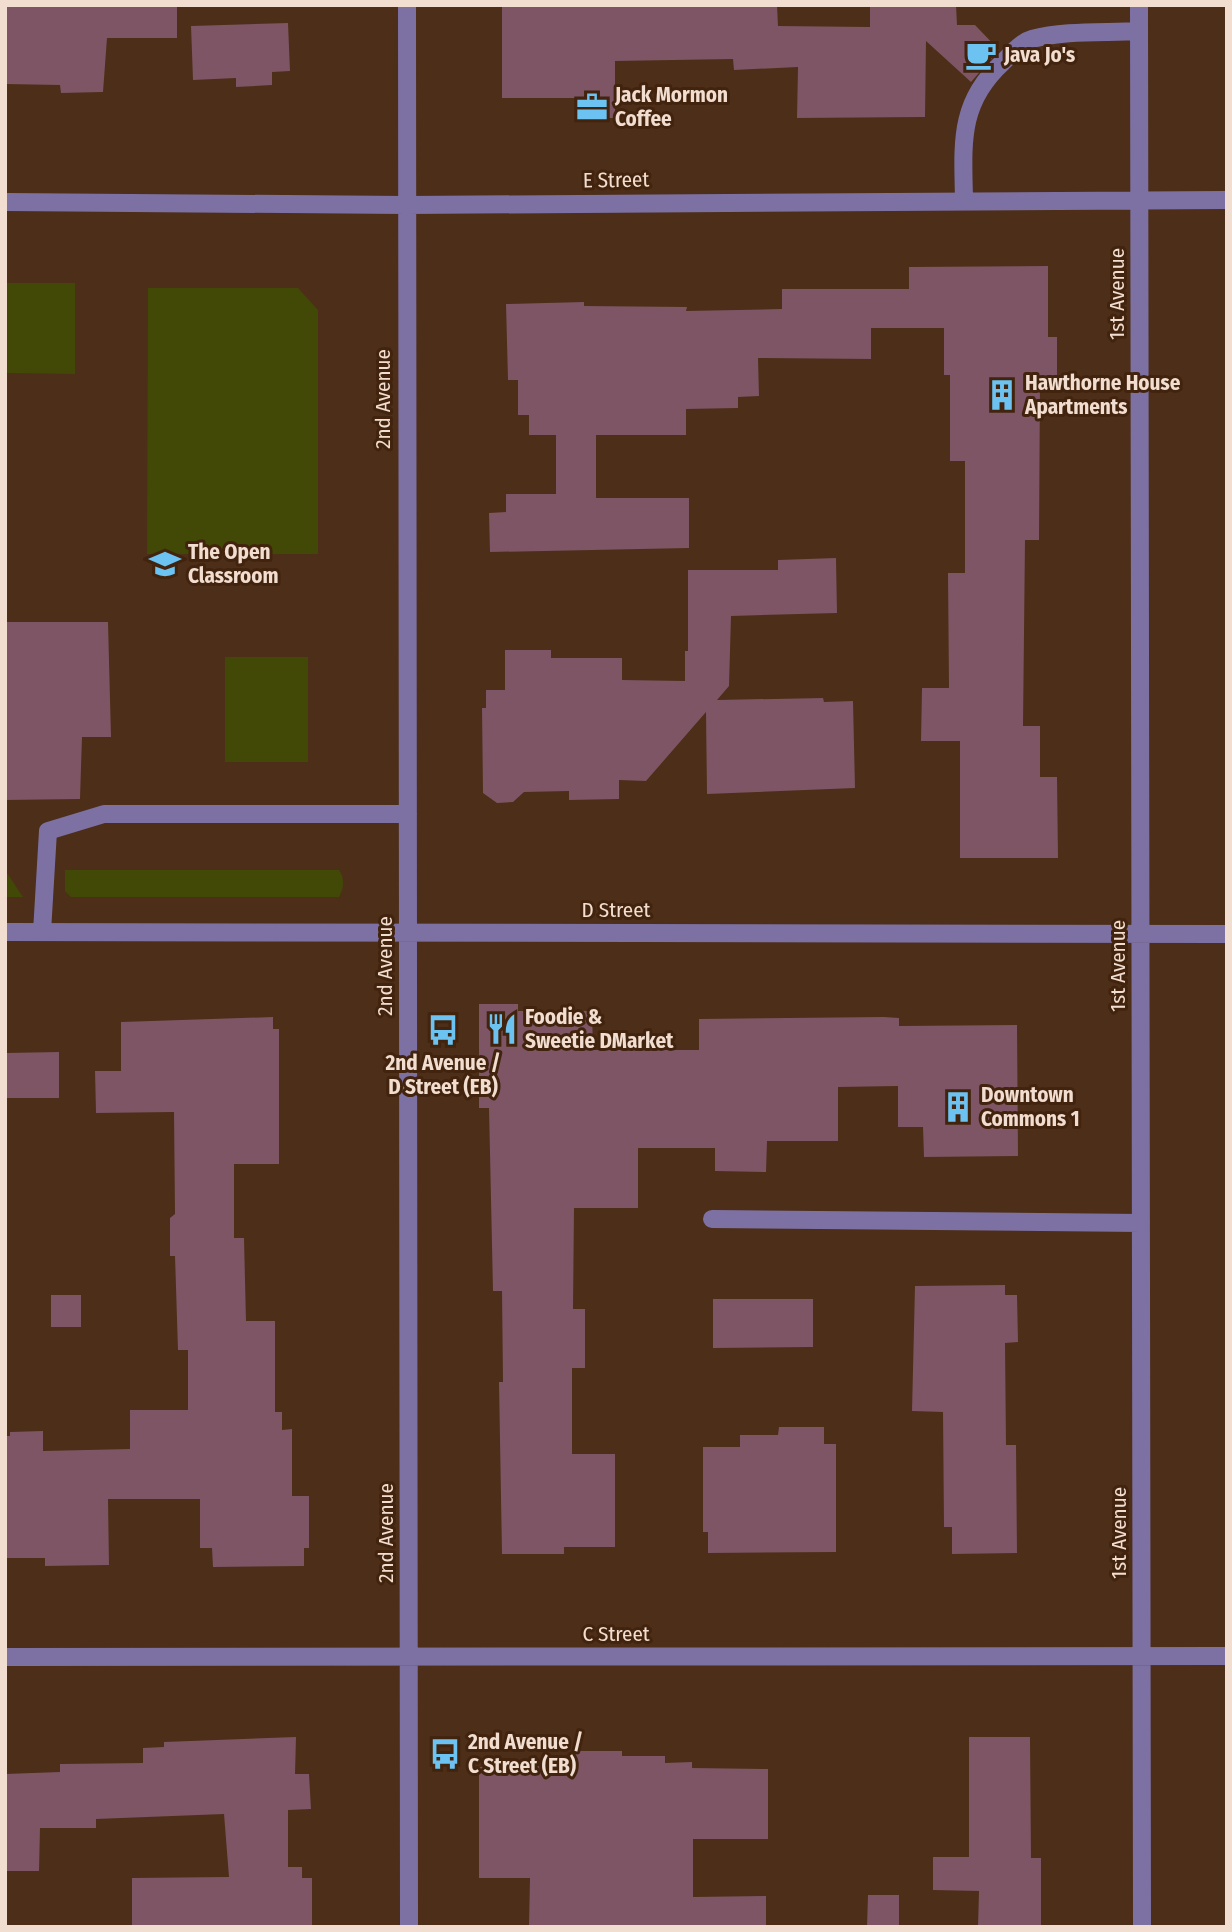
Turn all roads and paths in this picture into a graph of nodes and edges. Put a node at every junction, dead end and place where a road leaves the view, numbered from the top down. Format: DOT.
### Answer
graph roads {
  1 [pos="407,5"];
  2 [pos="1139,5"];
  3 [pos="1139,31"];
  4 [pos="964,200"];
  5 [pos="1140,200"];
  6 [pos="1227,200"];
  7 [pos="5,202"];
  8 [pos="406,205"];
  9 [pos="408,814"];
  10 [pos="5,932"];
  11 [pos="42,932"];
  12 [pos="408,933"];
  13 [pos="1141,934"];
  14 [pos="1227,934"];
  15 [pos="712,1219"];
  16 [pos="1141,1223"];
  17 [pos="1227,1656"];
  18 [pos="5,1657"];
  19 [pos="410,1657"];
  20 [pos="1142,1657"];
  21 [pos="409,1927"];
  22 [pos="1142,1927"];
  1 -- 8 [label="street, 2nd Avenue"];
  2 -- 3 [label="street, 1st Avenue"];
  3 -- 4 [label="street"];
  3 -- 5 [label="street, 1st Avenue"];
  4 -- 5 [label="street, E Street"];
  4 -- 8 [label="street, E Street"];
  5 -- 6 [label="street, E Street"];
  5 -- 13 [label="street, 1st Avenue"];
  7 -- 8 [label="street, E Street"];
  8 -- 9 [label="street, 2nd Avenue"];
  9 -- 11 [label="street"];
  9 -- 12 [label="street, 2nd Avenue"];
  10 -- 11 [label="street, D Street"];
  11 -- 12 [label="street, D Street"];
  12 -- 13 [label="street, D Street"];
  12 -- 19 [label="street, 2nd Avenue"];
  13 -- 14 [label="street, D Street"];
  13 -- 16 [label="street, 1st Avenue"];
  15 -- 16 [label="street"];
  16 -- 20 [label="street, 1st Avenue"];
  17 -- 20 [label="street, C Street"];
  18 -- 19 [label="street, C Street"];
  19 -- 20 [label="street, C Street"];
  19 -- 21 [label="street, 2nd Avenue"];
  20 -- 22 [label="street, 1st Avenue"];
}
